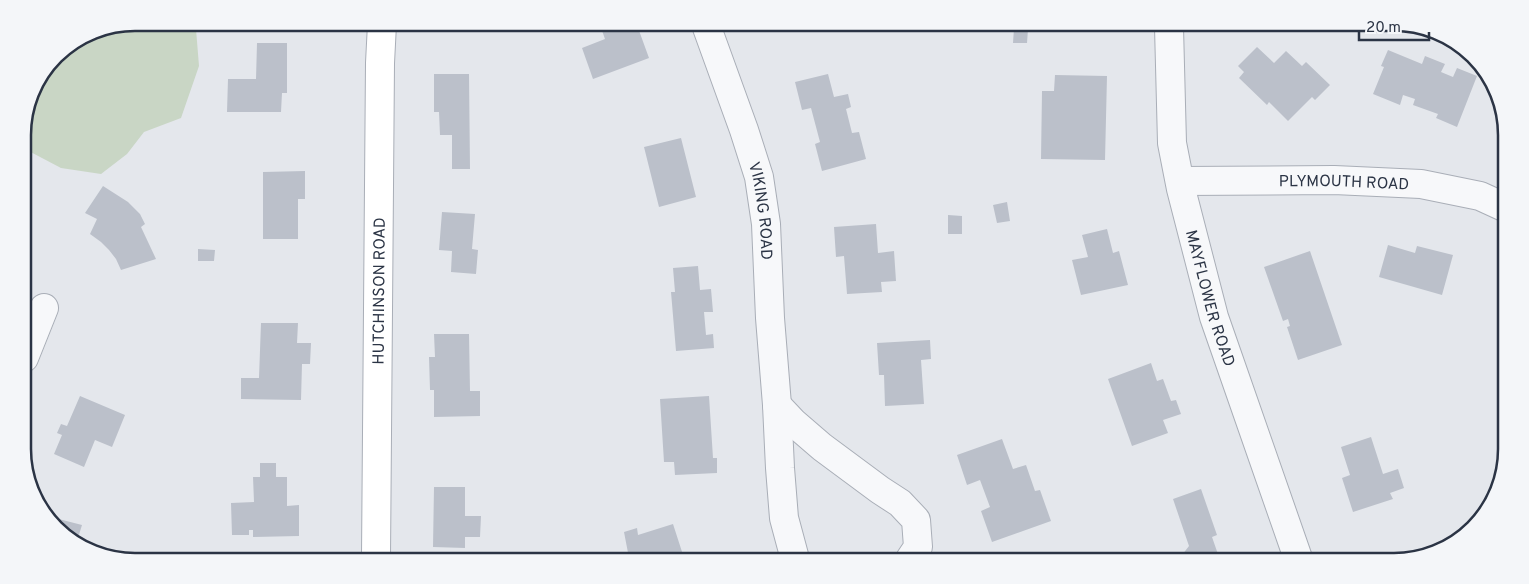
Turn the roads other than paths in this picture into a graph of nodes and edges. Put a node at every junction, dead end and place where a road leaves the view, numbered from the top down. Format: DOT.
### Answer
graph roads {
  1 [pos="382,31"];
  2 [pos="708,31"];
  3 [pos="1169,31"];
  4 [pos="1180,181"];
  5 [pos="1498,204"];
  6 [pos="44,308"];
  7 [pos="31,340"];
  8 [pos="777,405"];
  9 [pos="376,553"];
  10 [pos="793,553"];
  11 [pos="914,553"];
  12 [pos="1295,553"];
  1 -- 9 [label="street, HUTCHINSON ROAD"];
  2 -- 8 [label="street, VIKING ROAD"];
  3 -- 4 [label="street, MAYFLOWER ROAD"];
  4 -- 5 [label="street, PLYMOUTH ROAD"];
  4 -- 12 [label="street, MAYFLOWER ROAD"];
  6 -- 7 [label="street"];
  8 -- 10 [label="street, VIKING ROAD"];
  8 -- 11 [label="street"];
}
